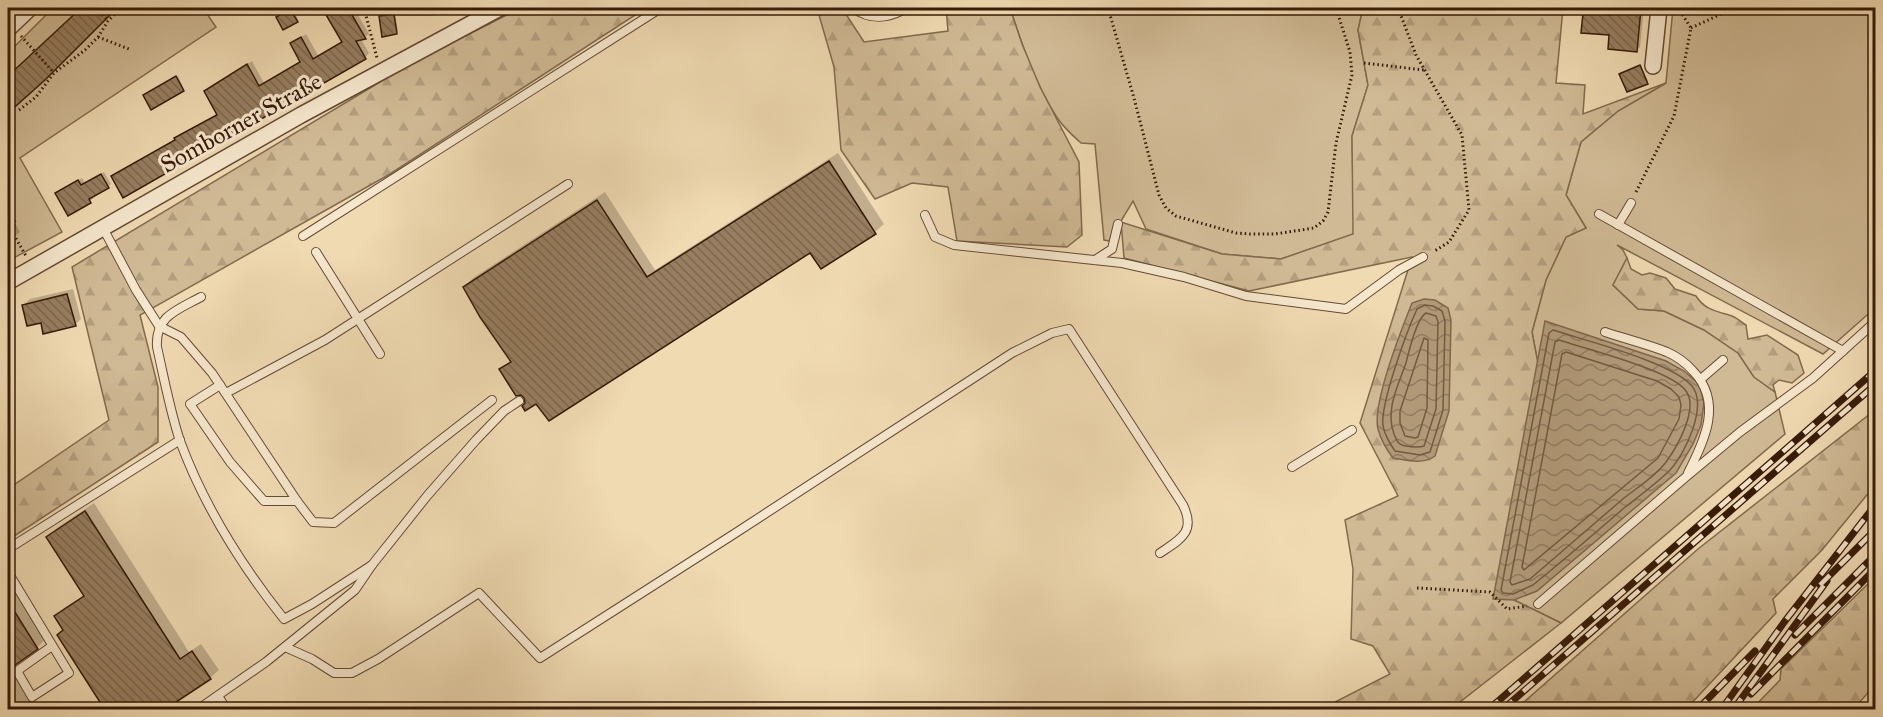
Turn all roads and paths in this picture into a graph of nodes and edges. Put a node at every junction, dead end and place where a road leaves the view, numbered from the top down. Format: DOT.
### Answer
graph roads {
  1 [pos="30,8"];
  2 [pos="96,8"];
  3 [pos="122,8"];
  4 [pos="364,8"];
  5 [pos="500,8"];
  6 [pos="661,8"];
  7 [pos="853,8"];
  8 [pos="903,8"];
  9 [pos="1108,8"];
  10 [pos="1336,8"];
  11 [pos="1398,8"];
  12 [pos="1659,8"];
  13 [pos="1678,8"];
  14 [pos="1734,8"];
  15 [pos="108,21"];
  16 [pos="1691,28"];
  17 [pos="8,29"];
  18 [pos="98,37"];
  19 [pos="129,50"];
  20 [pos="34,51"];
  21 [pos="1364,63"];
  22 [pos="1653,66"];
  23 [pos="1425,70"];
  24 [pos="380,72"];
  25 [pos="54,74"];
  26 [pos="19,110"];
  27 [pos="8,151"];
  28 [pos="8,157"];
  29 [pos="568,184"];
  30 [pos="1631,203"];
  31 [pos="8,209"];
  32 [pos="1599,214"];
  33 [pos="925,215"];
  34 [pos="1118,224"];
  35 [pos="1618,225"];
  36 [pos="103,228"];
  37 [pos="303,236"];
  38 [pos="24,252"];
  39 [pos="315,252"];
  40 [pos="1424,257"];
  41 [pos="1095,260"];
  42 [pos="8,282"];
  43 [pos="201,297"];
  44 [pos="358,319"];
  45 [pos="1875,321"];
  46 [pos="159,326"];
  47 [pos="1605,332"];
  48 [pos="1843,351"];
  49 [pos="380,354"];
  50 [pos="1723,360"];
  51 [pos="1701,379"];
  52 [pos="220,385"];
  53 [pos="226,393"];
  54 [pos="492,400"];
  55 [pos="519,401"];
  56 [pos="1352,430"];
  57 [pos="180,440"];
  58 [pos="1292,467"];
  59 [pos="1687,476"];
  60 [pos="297,501"];
  61 [pos="8,549"];
  62 [pos="1160,553"];
  63 [pos="372,565"];
  64 [pos="8,572"];
  65 [pos="1417,588"];
  66 [pos="1538,604"];
  67 [pos="52,646"];
  68 [pos="285,647"];
  69 [pos="218,696"];
  70 [pos="197,710"];
  71 [pos="227,710"];
  1 -- 17 [label="street"];
  2 -- 15 [label="path"];
  3 -- 15 [label="path"];
  4 -- 24 [label="path"];
  5 -- 24 [label="street, Somborner Straße"];
  6 -- 37 [label="lane"];
  7 -- 8 [label="lane"];
  9 -- 10 [label="path"];
  11 -- 23 [label="path"];
  12 -- 22 [label="street"];
  13 -- 16 [label="path"];
  14 -- 16 [label="path"];
  15 -- 18 [label="path"];
  16 -- 30 [label="path"];
  18 -- 19 [label="path"];
  18 -- 25 [label="path"];
  20 -- 25 [label="path"];
  21 -- 23 [label="path"];
  23 -- 40 [label="path"];
  24 -- 36 [label="street, Somborner Straße"];
  25 -- 26 [label="path"];
  27 -- 28 [label="path"];
  29 -- 44 [label="lane"];
  30 -- 35 [label="lane"];
  31 -- 38 [label="path"];
  32 -- 35 [label="lane"];
  33 -- 41 [label="lane"];
  34 -- 41 [label="lane"];
  35 -- 48 [label="lane"];
  36 -- 42 [label="street, Somborner Straße"];
  36 -- 46 [label="lane"];
  39 -- 44 [label="lane"];
  40 -- 41 [label="lane"];
  43 -- 46 [label="lane"];
  44 -- 49 [label="lane"];
  44 -- 53 [label="lane"];
  45 -- 48 [label="lane"];
  46 -- 52 [label="lane"];
  46 -- 57 [label="lane"];
  47 -- 51 [label="lane"];
  48 -- 59 [label="lane"];
  50 -- 51 [label="lane"];
  51 -- 59 [label="lane"];
  52 -- 53 [label="lane"];
  52 -- 60 [label="lane"];
  53 -- 60 [label="lane"];
  54 -- 60 [label="lane"];
  55 -- 63 [label="lane"];
  56 -- 58 [label="lane"];
  57 -- 61 [label="lane"];
  57 -- 63 [label="lane"];
  59 -- 66 [label="lane"];
  62 -- 68 [label="lane"];
  63 -- 68 [label="lane"];
  64 -- 67 [label="lane"];
  65 -- 66 [label="path"];
  67 -- 67 [label="lane"];
  68 -- 69 [label="lane"];
  69 -- 70 [label="lane"];
  69 -- 71 [label="lane"];
}
